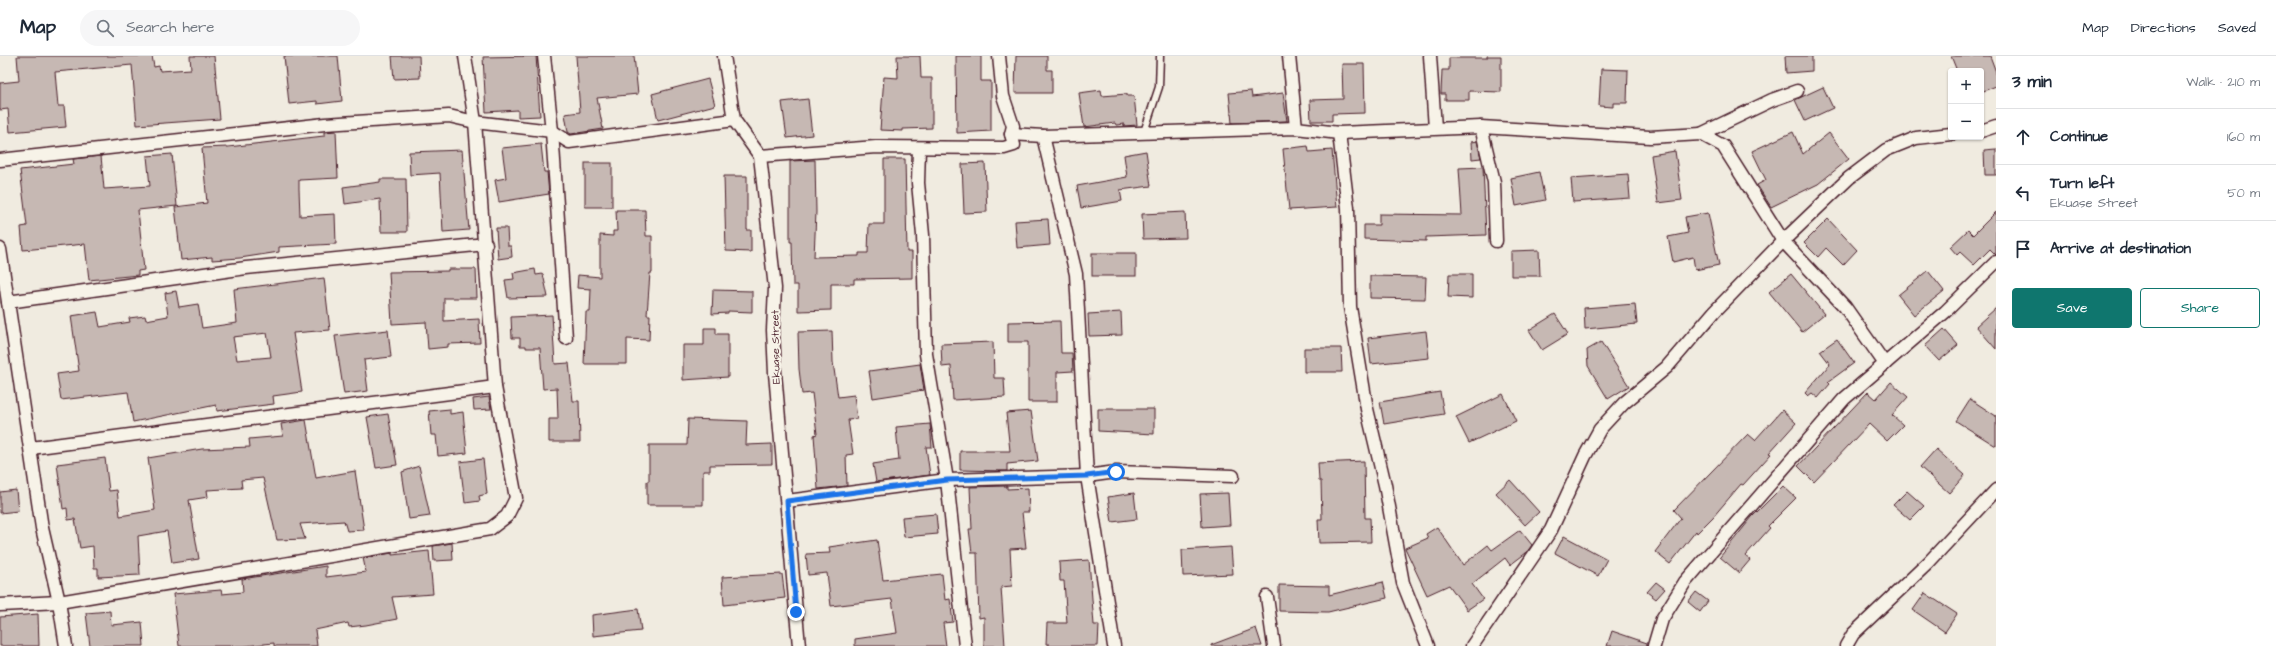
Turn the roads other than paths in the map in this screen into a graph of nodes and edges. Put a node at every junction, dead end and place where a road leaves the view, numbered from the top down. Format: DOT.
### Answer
graph roads {
  1 [pos="465,56"];
  2 [pos="544,56"];
  3 [pos="724,56"];
  4 [pos="999,56"];
  5 [pos="1160,56"];
  6 [pos="1288,56"];
  7 [pos="1430,56"];
  8 [pos="1797,91"];
  9 [pos="734,120"];
  10 [pos="475,122"];
  11 [pos="1996,126"];
  12 [pos="1481,127"];
  13 [pos="1296,128"];
  14 [pos="1435,128"];
  15 [pos="1984,130"];
  16 [pos="552,131"];
  17 [pos="1144,132"];
  18 [pos="1339,133"];
  19 [pos="1011,134"];
  20 [pos="1701,134"];
  21 [pos="1948,134"];
  22 [pos="1043,136"];
  23 [pos="919,148"];
  24 [pos="760,156"];
  25 [pos="0,160"];
  26 [pos="1496,241"];
  27 [pos="1783,241"];
  28 [pos="486,244"];
  29 [pos="0,249"];
  30 [pos="1996,262"];
  31 [pos="8,302"];
  32 [pos="566,338"];
  33 [pos="1885,364"];
  34 [pos="495,387"];
  35 [pos="31,448"];
  36 [pos="1087,476"];
  37 [pos="1233,476"];
  38 [pos="947,480"];
  39 [pos="1996,490"];
  40 [pos="787,501"];
  41 [pos="1267,597"];
  42 [pos="59,602"];
  43 [pos="0,605"];
  44 [pos="66,646"];
  45 [pos="799,646"];
  46 [pos="965,646"];
  47 [pos="1114,646"];
  48 [pos="1274,646"];
  49 [pos="1428,646"];
  50 [pos="1472,646"];
  51 [pos="1654,646"];
  52 [pos="1846,646"];
  1 -- 10 [label="street"];
  2 -- 16 [label="street"];
  3 -- 9 [label="street, Ekuase Street"];
  4 -- 19 [label="street"];
  5 -- 17 [label="lane"];
  6 -- 13 [label="street"];
  7 -- 14 [label="street"];
  8 -- 20 [label="street"];
  9 -- 16 [label="street"];
  9 -- 24 [label="street, Ekuase Street"];
  10 -- 16 [label="street"];
  10 -- 25 [label="street"];
  10 -- 28 [label="street"];
  11 -- 15 [label="street"];
  12 -- 14 [label="street"];
  12 -- 20 [label="street"];
  12 -- 26 [label="street"];
  13 -- 17 [label="street"];
  13 -- 18 [label="street"];
  14 -- 18 [label="street"];
  16 -- 32 [label="street"];
  17 -- 22 [label="street"];
  18 -- 49 [label="street"];
  19 -- 22 [label="street"];
  19 -- 23 [label="street"];
  20 -- 27 [label="street"];
  21 -- 27 [label="street"];
  22 -- 36 [label="street"];
  23 -- 24 [label="street"];
  23 -- 38 [label="street"];
  24 -- 40 [label="street, Ekuase Street"];
  27 -- 33 [label="street"];
  27 -- 50 [label="street"];
  28 -- 31 [label="street"];
  28 -- 34 [label="street"];
  29 -- 31 [label="street"];
  30 -- 33 [label="street"];
  31 -- 35 [label="street"];
  33 -- 51 [label="street"];
  34 -- 35 [label="street"];
  34 -- 42 [label="street"];
  35 -- 42 [label="street"];
  36 -- 37 [label="street"];
  36 -- 38 [label="street"];
  36 -- 47 [label="street"];
  38 -- 40 [label="street"];
  38 -- 46 [label="street"];
  39 -- 52 [label="street"];
  40 -- 45 [label="street, Ekuase Street"];
  41 -- 48 [label="street"];
  42 -- 43 [label="street"];
  42 -- 44 [label="street"];
}
